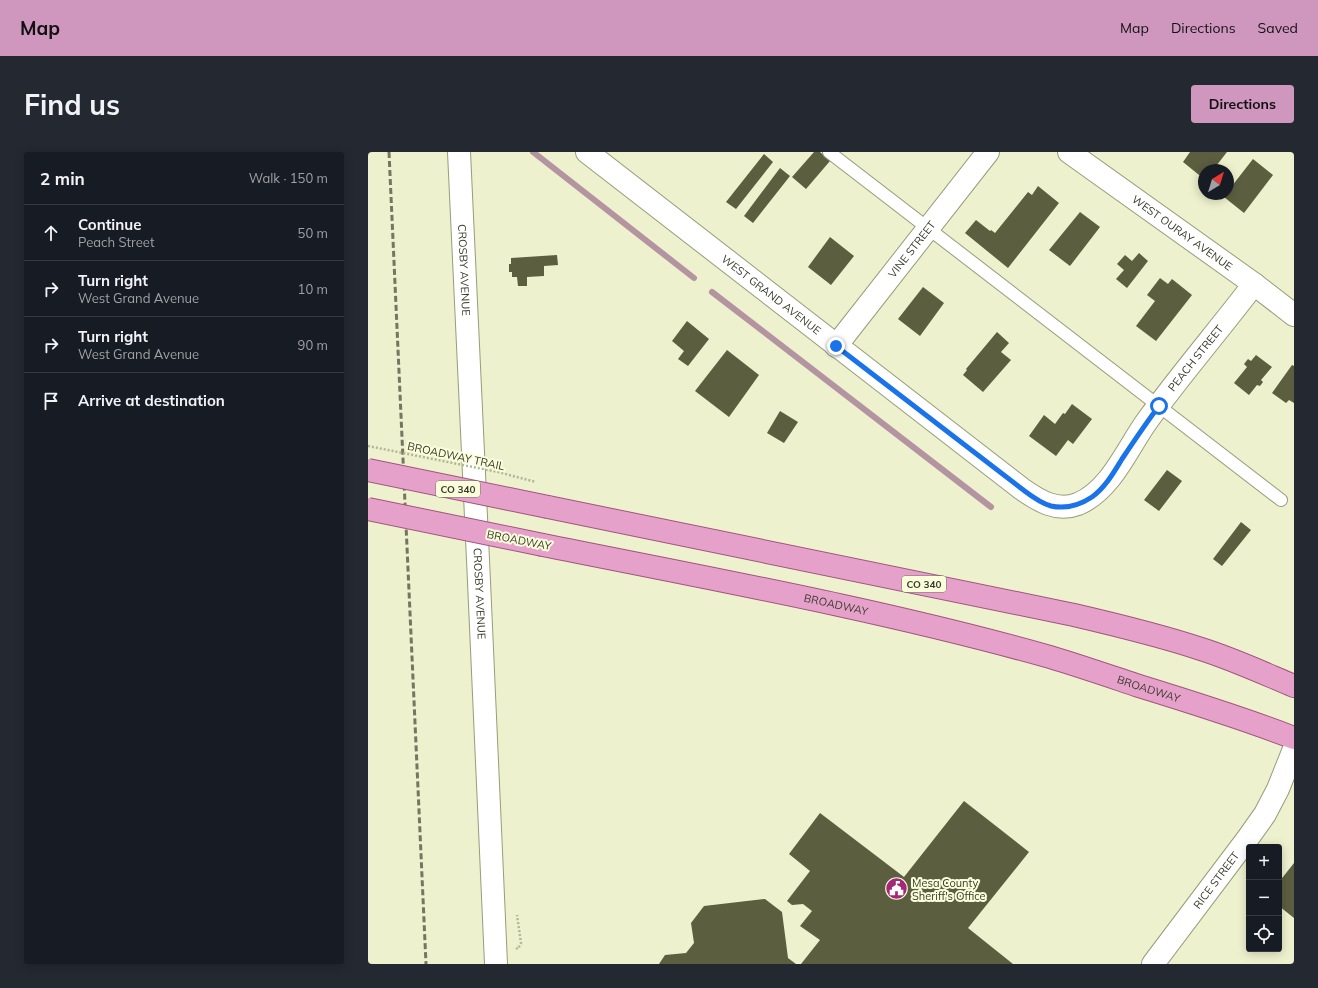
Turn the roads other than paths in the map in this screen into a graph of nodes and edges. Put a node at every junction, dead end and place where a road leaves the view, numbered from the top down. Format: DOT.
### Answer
graph roads {
  1 [pos="459,152"];
  2 [pos="587,152"];
  3 [pos="829,152"];
  4 [pos="988,152"];
  5 [pos="1069,152"];
  6 [pos="928,228"];
  7 [pos="1254,284"];
  8 [pos="1294,315"];
  9 [pos="836,346"];
  10 [pos="1159,406"];
  11 [pos="368,470"];
  12 [pos="1281,500"];
  13 [pos="1076,504"];
  14 [pos="368,509"];
  15 [pos="1294,686"];
  16 [pos="1294,738"];
  17 [pos="1294,750"];
  18 [pos="496,964"];
  19 [pos="1153,964"];
  1 -- 18 [label="street, CROSBY AVENUE"];
  2 -- 9 [label="street, WEST GRAND AVENUE"];
  3 -- 6 [label="lane"];
  4 -- 6 [label="street, VINE STREET"];
  5 -- 7 [label="street, WEST OURAY AVENUE"];
  6 -- 9 [label="street, VINE STREET"];
  6 -- 10 [label="lane"];
  7 -- 8 [label="street, WEST OURAY AVENUE"];
  7 -- 10 [label="street, PEACH STREET"];
  9 -- 13 [label="street, WEST GRAND AVENUE"];
  10 -- 12 [label="lane"];
  10 -- 13 [label="street, PEACH STREET"];
  11 -- 15 [label="main road, CO 340, bridge"];
  14 -- 16 [label="main road, BROADWAY, bridge"];
  17 -- 19 [label="street, RICE STREET"];
}
